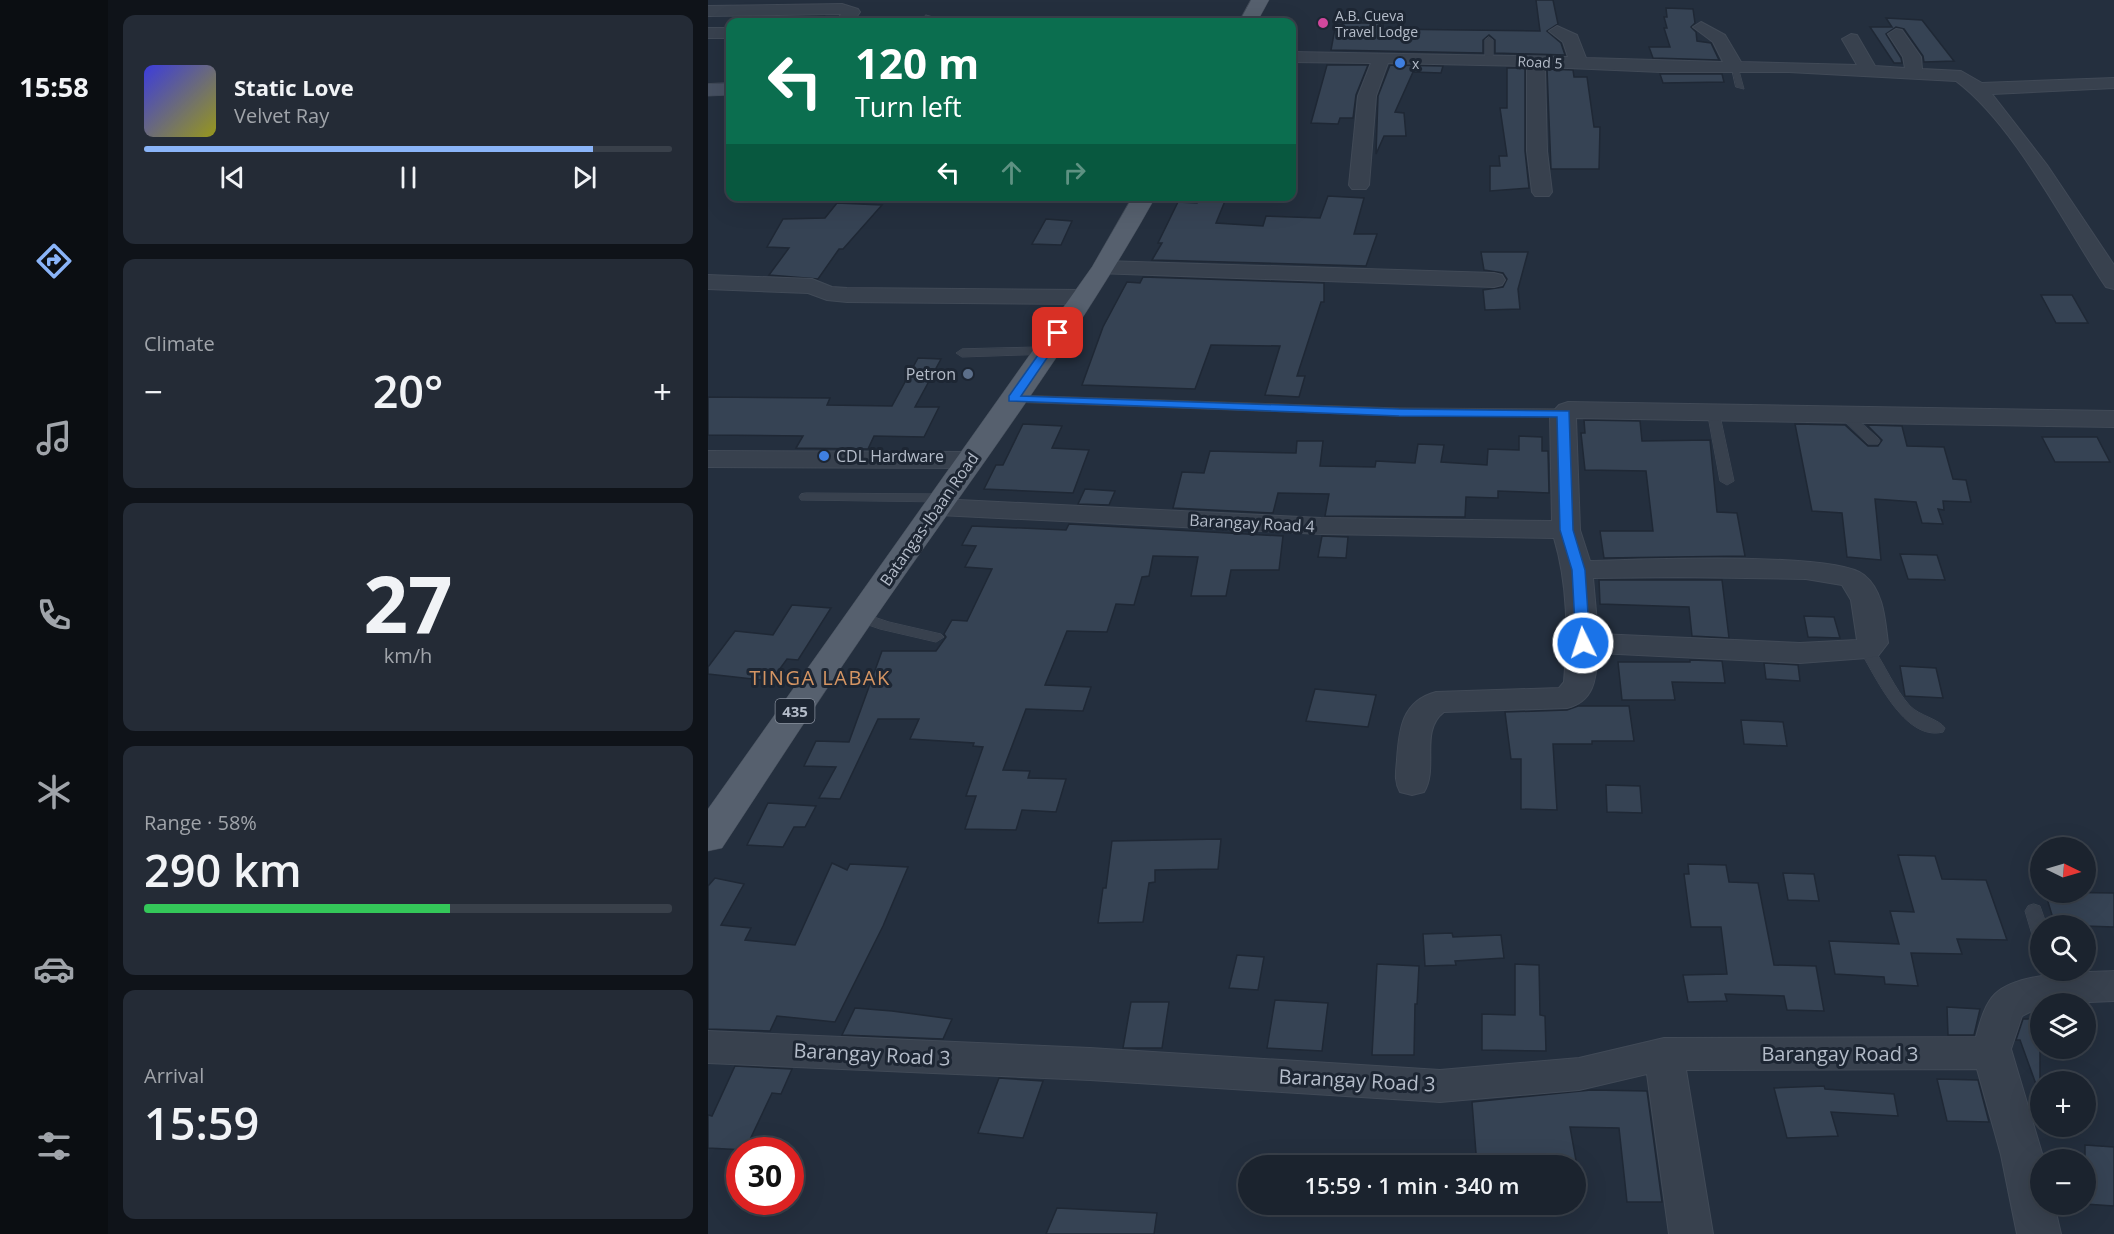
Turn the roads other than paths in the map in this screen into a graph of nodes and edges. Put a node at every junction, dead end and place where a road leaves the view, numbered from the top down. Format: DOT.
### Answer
graph roads {
  1 [pos="1260,0"];
  2 [pos="708,11"];
  3 [pos="848,18"];
  4 [pos="1250,18"];
  5 [pos="1701,27"];
  6 [pos="1557,31"];
  7 [pos="708,33"];
  8 [pos="726,33"];
  9 [pos="1896,34"];
  10 [pos="1851,39"];
  11 [pos="1490,40"];
  12 [pos="1296,57"];
  13 [pos="1382,57"];
  14 [pos="1489,59"];
  15 [pos="1536,61"];
  16 [pos="1579,64"];
  17 [pos="1734,67"];
  18 [pos="1868,70"];
  19 [pos="1914,72"];
  20 [pos="2114,83"];
  21 [pos="1741,87"];
  22 [pos="726,89"];
  23 [pos="1978,89"];
  24 [pos="708,90"];
  25 [pos="1359,184"];
  26 [pos="1542,192"];
  27 [pos="1142,201"];
  28 [pos="1104,268"];
  29 [pos="1494,280"];
  30 [pos="708,282"];
  31 [pos="2114,282"];
  32 [pos="1082,297"];
  33 [pos="1047,351"];
  34 [pos="963,353"];
  35 [pos="1013,399"];
  36 [pos="1713,411"];
  37 [pos="1565,413"];
  38 [pos="1843,413"];
  39 [pos="2110,426"];
  40 [pos="1873,441"];
  41 [pos="708,459"];
  42 [pos="971,460"];
  43 [pos="1727,481"];
  44 [pos="806,498"];
  45 [pos="942,503"];
  46 [pos="1566,530"];
  47 [pos="1578,570"];
  48 [pos="859,617"];
  49 [pos="936,637"];
  50 [pos="1583,643"];
  51 [pos="1867,649"];
  52 [pos="1937,728"];
  53 [pos="1412,784"];
  54 [pos="708,838"];
  55 [pos="2034,911"];
  56 [pos="2035,915"];
  57 [pos="2051,981"];
  58 [pos="2063,981"];
  59 [pos="2114,986"];
  60 [pos="1994,1044"];
  61 [pos="708,1047"];
  62 [pos="1664,1054"];
  63 [pos="1691,1234"];
  64 [pos="2039,1234"];
  1 -- 4 [label="main road"];
  2 -- 3 [label="street"];
  5 -- 17 [label="street"];
  6 -- 16 [label="street"];
  7 -- 8 [label="street"];
  9 -- 19 [label="street"];
  10 -- 18 [label="street"];
  11 -- 14 [label="lane"];
  12 -- 13 [label="street, Road 5"];
  13 -- 14 [label="street, Road 5"];
  13 -- 25 [label="street"];
  14 -- 15 [label="street, Road 5"];
  15 -- 16 [label="street, Road 5"];
  15 -- 26 [label="street"];
  16 -- 17 [label="street, Road 5"];
  17 -- 18 [label="street, Road 5"];
  17 -- 21 [label="lane"];
  18 -- 19 [label="street, Road 5"];
  19 -- 23 [label="street, Road 5"];
  20 -- 23 [label="street"];
  22 -- 24 [label="street"];
  23 -- 31 [label="street"];
  27 -- 28 [label="main road, Batangas-Ibaan Road / 435"];
  28 -- 29 [label="street"];
  28 -- 32 [label="main road, Batangas-Ibaan Road / 435"];
  30 -- 32 [label="street"];
  32 -- 33 [label="main road, Batangas-Ibaan Road / 435"];
  33 -- 34 [label="lane"];
  33 -- 35 [label="main road, Batangas-Ibaan Road / 435"];
  35 -- 37 [label="lane"];
  35 -- 42 [label="main road, Batangas-Ibaan Road / 435"];
  36 -- 37 [label="street"];
  36 -- 38 [label="street"];
  36 -- 43 [label="lane"];
  37 -- 46 [label="street"];
  38 -- 39 [label="street"];
  38 -- 40 [label="lane"];
  41 -- 42 [label="street"];
  42 -- 45 [label="main road, Batangas-Ibaan Road / 435"];
  44 -- 45 [label="lane"];
  45 -- 46 [label="street, Barangay Road 4"];
  45 -- 48 [label="main road, Batangas-Ibaan Road / 435"];
  46 -- 47 [label="street"];
  47 -- 50 [label="street"];
  47 -- 51 [label="street"];
  48 -- 49 [label="lane"];
  48 -- 54 [label="main road, Batangas-Ibaan Road / 435"];
  50 -- 51 [label="street"];
  50 -- 53 [label="street"];
  51 -- 52 [label="lane"];
  55 -- 56 [label="lane"];
  57 -- 60 [label="street"];
  58 -- 59 [label="street"];
  60 -- 62 [label="street, Barangay Road 3"];
  60 -- 64 [label="street"];
  61 -- 62 [label="street, Barangay Road 3"];
  62 -- 63 [label="street"];
}
